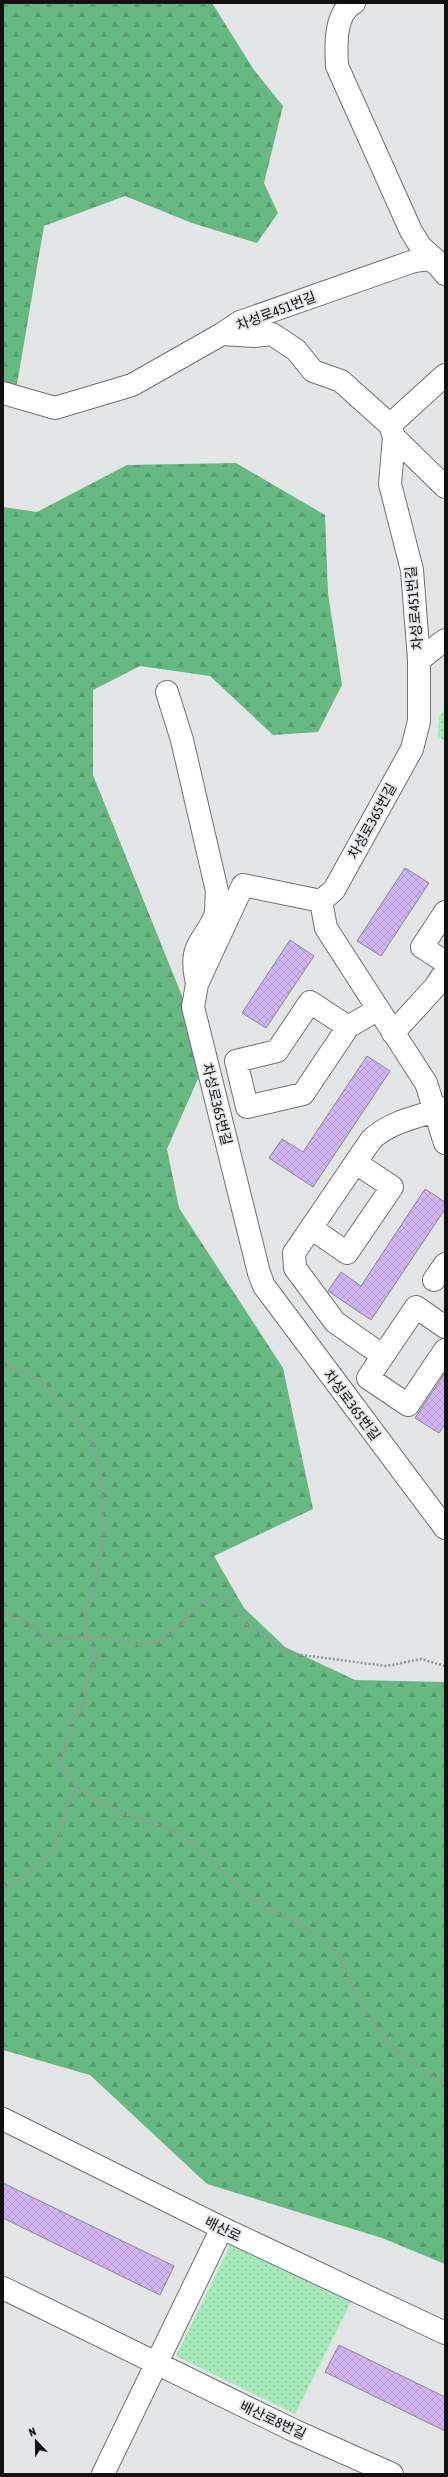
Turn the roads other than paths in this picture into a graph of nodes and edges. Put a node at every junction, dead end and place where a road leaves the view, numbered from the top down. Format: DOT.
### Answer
graph roads {
  1 [pos="354,3"];
  2 [pos="442,267"];
  3 [pos="222,334"];
  4 [pos="445,375"];
  5 [pos="3,393"];
  6 [pos="392,431"];
  7 [pos="445,487"];
  8 [pos="445,640"];
  9 [pos="419,660"];
  10 [pos="167,692"];
  11 [pos="412,749"];
  12 [pos="321,901"];
  13 [pos="445,912"];
  14 [pos="445,962"];
  15 [pos="445,972"];
  16 [pos="197,984"];
  17 [pos="377,1010"];
  18 [pos="348,1027"];
  19 [pos="393,1033"];
  20 [pos="441,1109"];
  21 [pos="445,1142"];
  22 [pos="356,1162"];
  23 [pos="311,1228"];
  24 [pos="445,1327"];
  25 [pos="445,1350"];
  26 [pos="383,1356"];
  27 [pos="444,1524"];
  28 [pos="3,2119"];
  29 [pos="222,2228"];
  30 [pos="3,2288"];
  31 [pos="445,2333"];
  32 [pos="156,2364"];
  33 [pos="103,2474"];
  34 [pos="392,2474"];
  1 -- 2 [label="street, 차성로451번길"];
  2 -- 3 [label="street, 차성로451번길"];
  3 -- 5 [label="street, 차성로451번길"];
  3 -- 6 [label="street"];
  4 -- 6 [label="street"];
  6 -- 7 [label="street"];
  6 -- 9 [label="street, 차성로451번길"];
  8 -- 9 [label="street"];
  9 -- 11 [label="street, 차성로451번길"];
  10 -- 16 [label="street"];
  11 -- 12 [label="street, 차성로365번길"];
  12 -- 16 [label="street, 차성로365번길"];
  12 -- 17 [label="street"];
  13 -- 14 [label="street"];
  15 -- 19 [label="street"];
  16 -- 27 [label="street, 차성로365번길"];
  17 -- 18 [label="street"];
  17 -- 19 [label="street"];
  18 -- 18 [label="street"];
  19 -- 20 [label="street"];
  20 -- 21 [label="street"];
  20 -- 22 [label="street"];
  22 -- 23 [label="street"];
  22 -- 23 [label="street"];
  23 -- 26 [label="street"];
  24 -- 26 [label="street"];
  25 -- 26 [label="street"];
  28 -- 29 [label="street, 배산로"];
  29 -- 31 [label="street, 배산로"];
  29 -- 32 [label="street"];
  30 -- 32 [label="street, 배산로8번길"];
  32 -- 33 [label="street"];
  32 -- 34 [label="street, 배산로8번길"];
}
